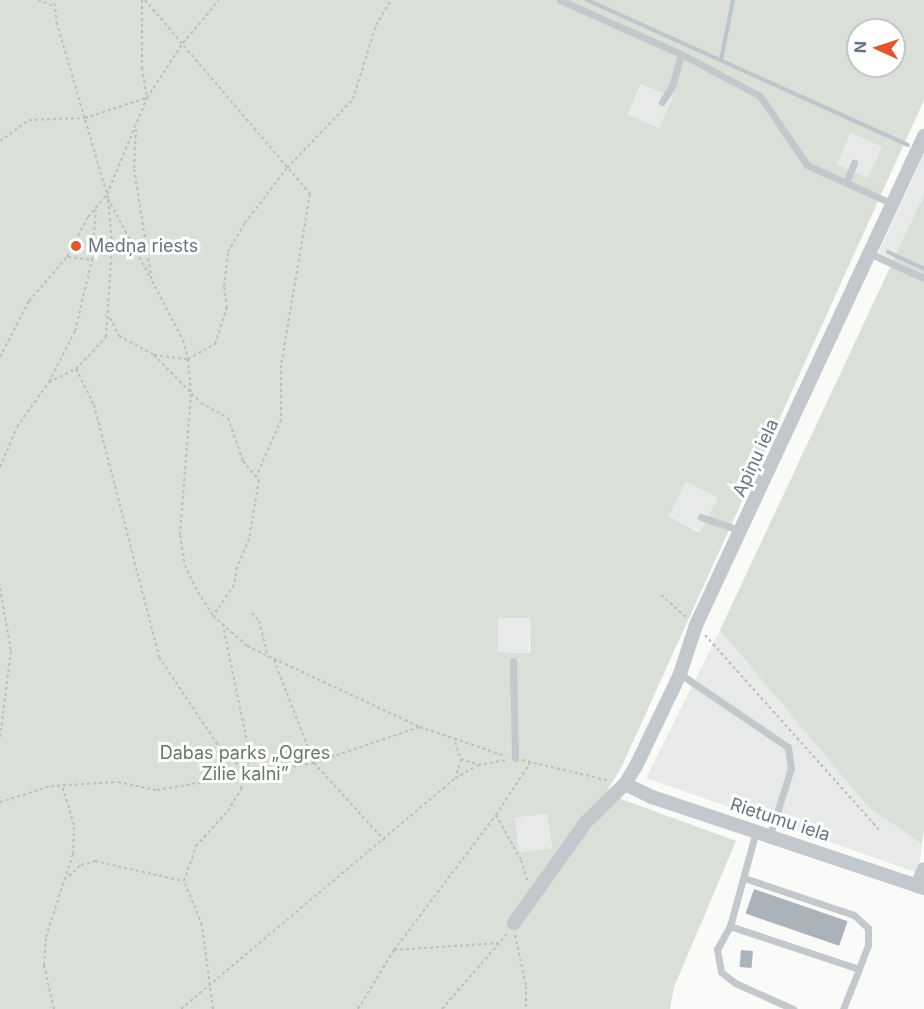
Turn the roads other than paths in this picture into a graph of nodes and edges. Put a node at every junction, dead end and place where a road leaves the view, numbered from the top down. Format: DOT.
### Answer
graph roads {
  1 [pos="560,0"];
  2 [pos="681,54"];
  3 [pos="662,102"];
  4 [pos="921,142"];
  5 [pos="854,163"];
  6 [pos="846,183"];
  7 [pos="893,204"];
  8 [pos="871,254"];
  9 [pos="924,278"];
  10 [pos="701,517"];
  11 [pos="742,531"];
  12 [pos="513,660"];
  13 [pos="680,674"];
  14 [pos="515,758"];
  15 [pos="625,784"];
  16 [pos="756,831"];
  17 [pos="770,835"];
  18 [pos="924,869"];
  19 [pos="744,878"];
  20 [pos="921,887"];
  21 [pos="514,923"];
  22 [pos="730,926"];
  23 [pos="859,969"];
  24 [pos="793,1009"];
  25 [pos="843,1009"];
  1 -- 2 [label="lane"];
  2 -- 3 [label="lane"];
  2 -- 6 [label="lane"];
  4 -- 7 [label="street, Apiņu iela"];
  5 -- 6 [label="lane"];
  6 -- 7 [label="lane"];
  7 -- 8 [label="street, Apiņu iela"];
  8 -- 9 [label="lane"];
  8 -- 11 [label="street, Apiņu iela"];
  10 -- 11 [label="lane"];
  11 -- 13 [label="street, Apiņu iela"];
  12 -- 14 [label="lane"];
  13 -- 15 [label="street, Apiņu iela"];
  13 -- 17 [label="lane"];
  15 -- 16 [label="street, Rietumu iela"];
  15 -- 21 [label="street, Apiņu iela"];
  16 -- 17 [label="street, Rietumu iela"];
  16 -- 19 [label="lane"];
  17 -- 20 [label="street, Rietumu iela"];
  18 -- 20 [label="street"];
  19 -- 22 [label="lane"];
  19 -- 23 [label="lane"];
  22 -- 23 [label="lane"];
  22 -- 24 [label="lane"];
  23 -- 25 [label="lane"];
}
